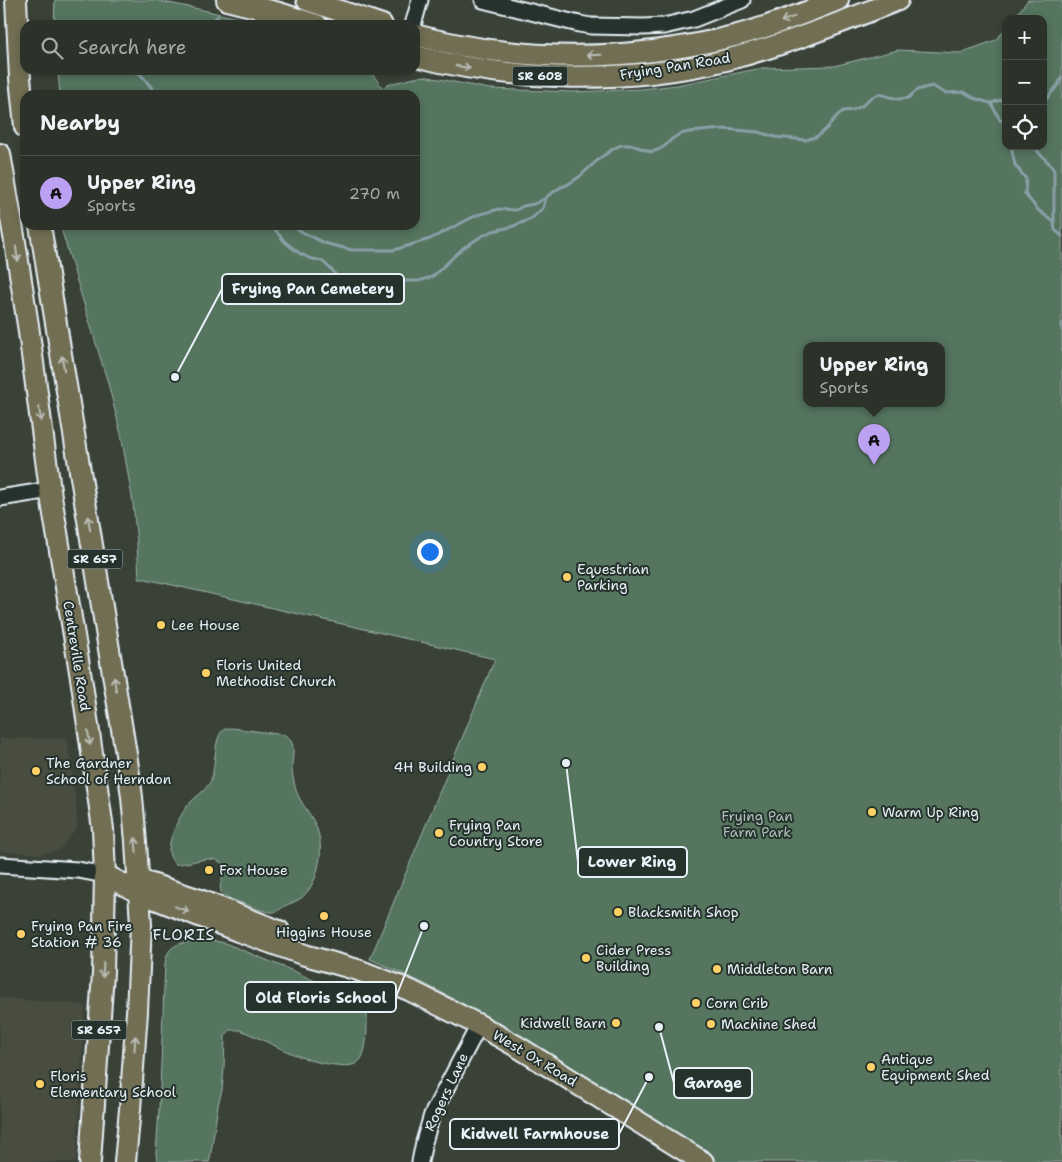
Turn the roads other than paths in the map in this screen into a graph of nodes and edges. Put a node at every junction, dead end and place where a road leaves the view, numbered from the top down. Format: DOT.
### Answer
graph roads {
  1 [pos="16,0"];
  2 [pos="227,0"];
  3 [pos="307,0"];
  4 [pos="420,0"];
  5 [pos="483,0"];
  6 [pos="742,0"];
  7 [pos="898,0"];
  8 [pos="835,1"];
  9 [pos="301,20"];
  10 [pos="367,20"];
  11 [pos="414,20"];
  12 [pos="841,22"];
  13 [pos="420,36"];
  14 [pos="420,57"];
  15 [pos="21,90"];
  16 [pos="0,154"];
  17 [pos="41,230"];
  18 [pos="50,490"];
  19 [pos="0,498"];
  20 [pos="0,865"];
  21 [pos="105,875"];
  22 [pos="139,886"];
  23 [pos="479,1025"];
  24 [pos="92,1162"];
  25 [pos="125,1162"];
  26 [pos="420,1162"];
  27 [pos="703,1162"];
  1 -- 15 [label="main road"];
  2 -- 9 [label="main road"];
  3 -- 10 [label="main road"];
  4 -- 11 [label="street"];
  5 -- 6 [label="street"];
  7 -- 12 [label="main road, Frying Pan Road / SR 608"];
  8 -- 12 [label="street"];
  8 -- 13 [label="main road, Frying Pan Road / SR 608, one-way"];
  14 -- 12 [label="main road, Frying Pan Road / SR 608, one-way"];
  16 -- 18 [label="main road, Centreville Road / SR 657, one-way"];
  22 -- 17 [label="main road, SR 657, one-way"];
  18 -- 19 [label="street"];
  18 -- 21 [label="main road, Centreville Road / SR 657, one-way"];
  20 -- 21 [label="street, West Ox Road"];
  21 -- 22 [label="main road, West Ox Road"];
  21 -- 24 [label="main road, Centreville Road / SR 657, one-way"];
  22 -- 23 [label="main road, West Ox Road"];
  25 -- 22 [label="main road, SR 657, one-way"];
  23 -- 26 [label="street, Rogers Lane"];
  23 -- 27 [label="main road, West Ox Road"];
}
